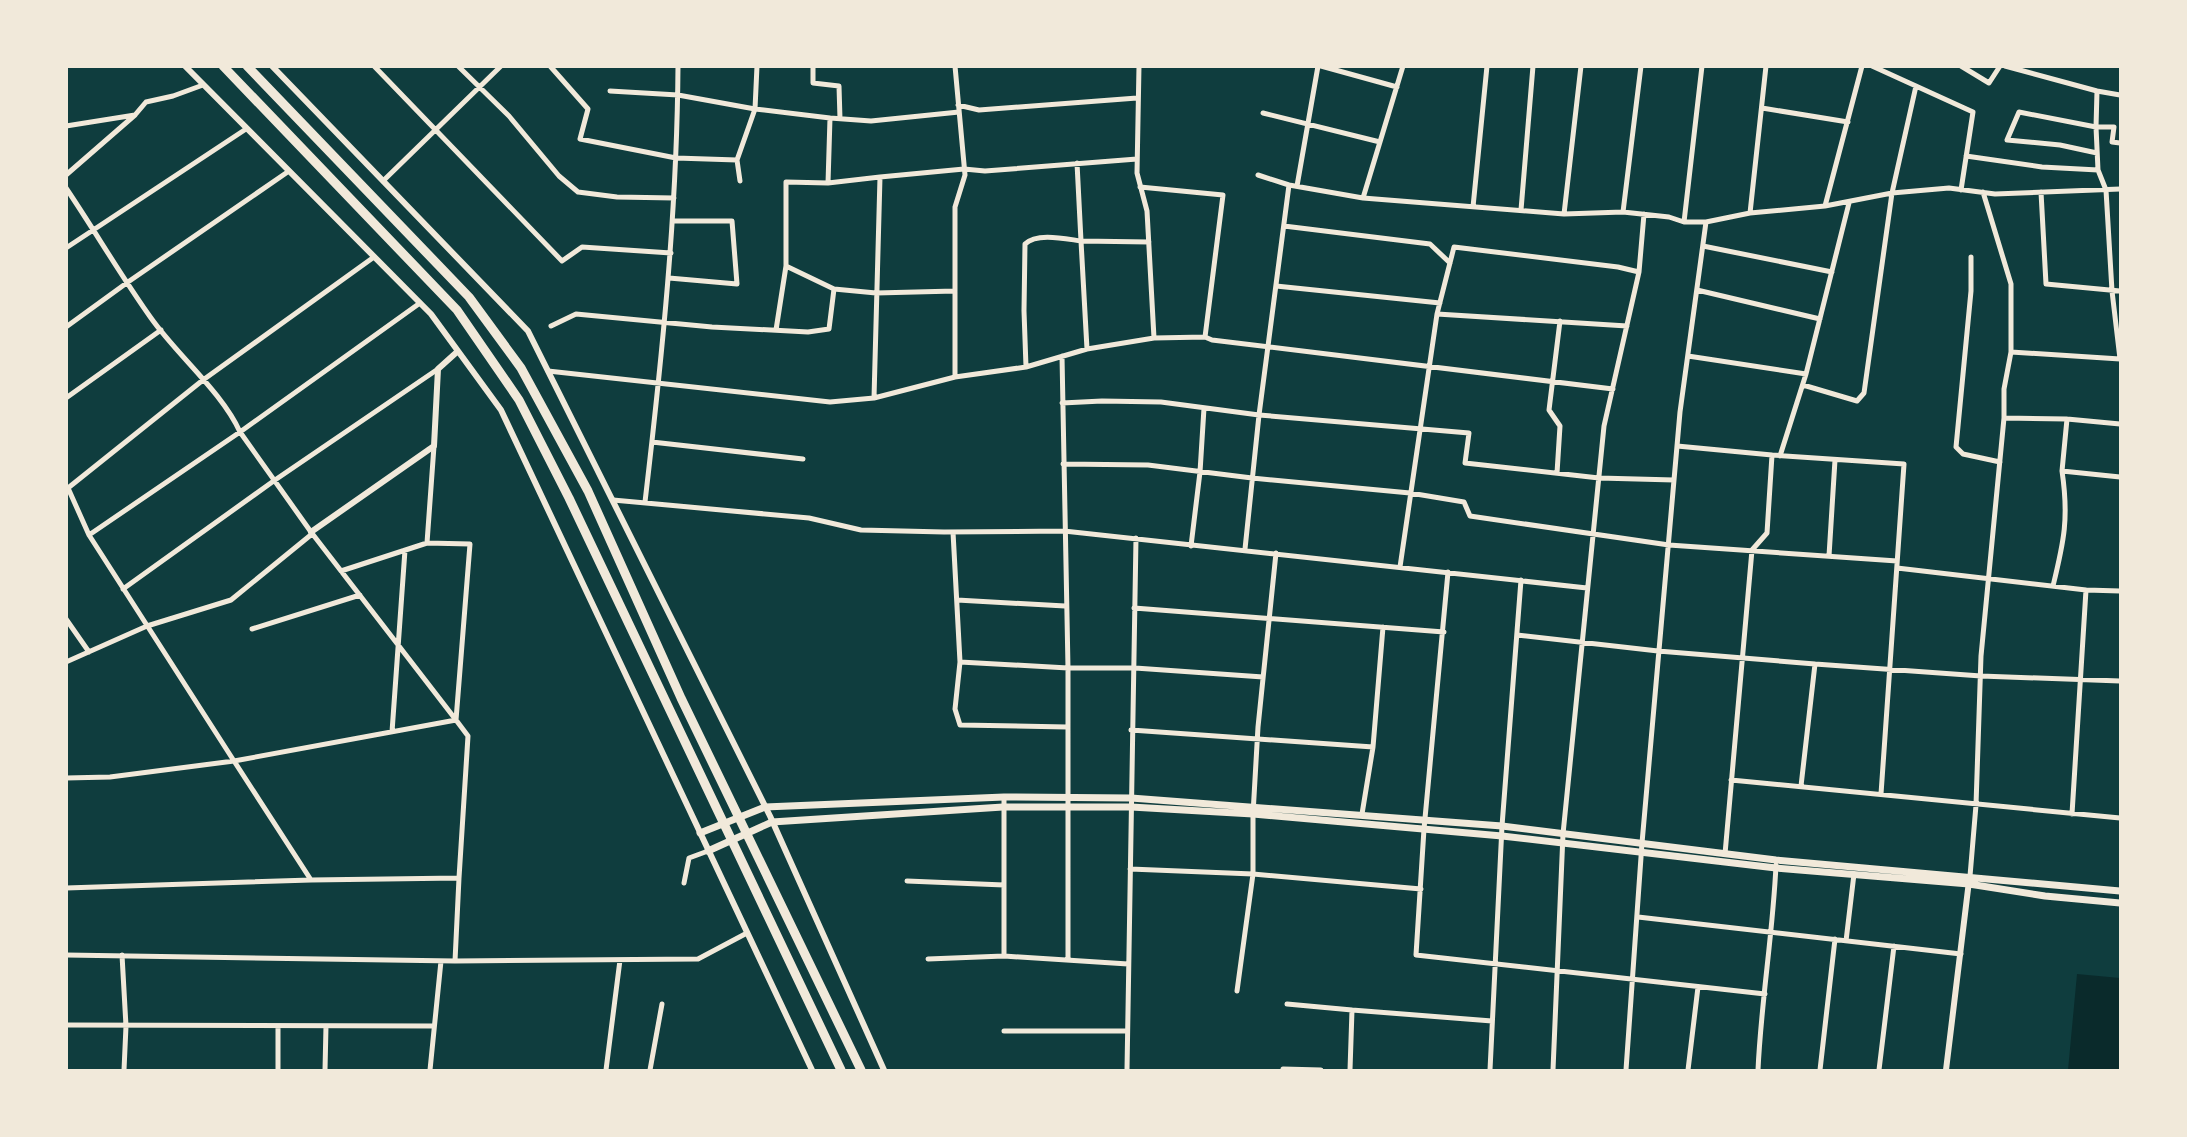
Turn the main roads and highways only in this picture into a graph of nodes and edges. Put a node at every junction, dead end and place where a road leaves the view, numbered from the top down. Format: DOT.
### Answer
graph roads {
  1 [pos="223,66"];
  2 [pos="249,69"];
  3 [pos="1131,803"];
  4 [pos="1253,811"];
  5 [pos="700,833"];
  6 [pos="708,851"];
  7 [pos="1776,864"];
  8 [pos="1969,880"];
  9 [pos="2120,891"];
  10 [pos="2120,903"];
  11 [pos="841,1070"];
  12 [pos="861,1070"];
  1 -- 11 [label="highway"];
  2 -- 12 [label="highway"];
  3 -- 4 [label="main road"];
  3 -- 5 [label="main road"];
  3 -- 6 [label="main road"];
  4 -- 7 [label="main road"];
  4 -- 7 [label="main road"];
  7 -- 8 [label="main road"];
  7 -- 8 [label="main road"];
  8 -- 9 [label="main road"];
  8 -- 10 [label="main road"];
}
